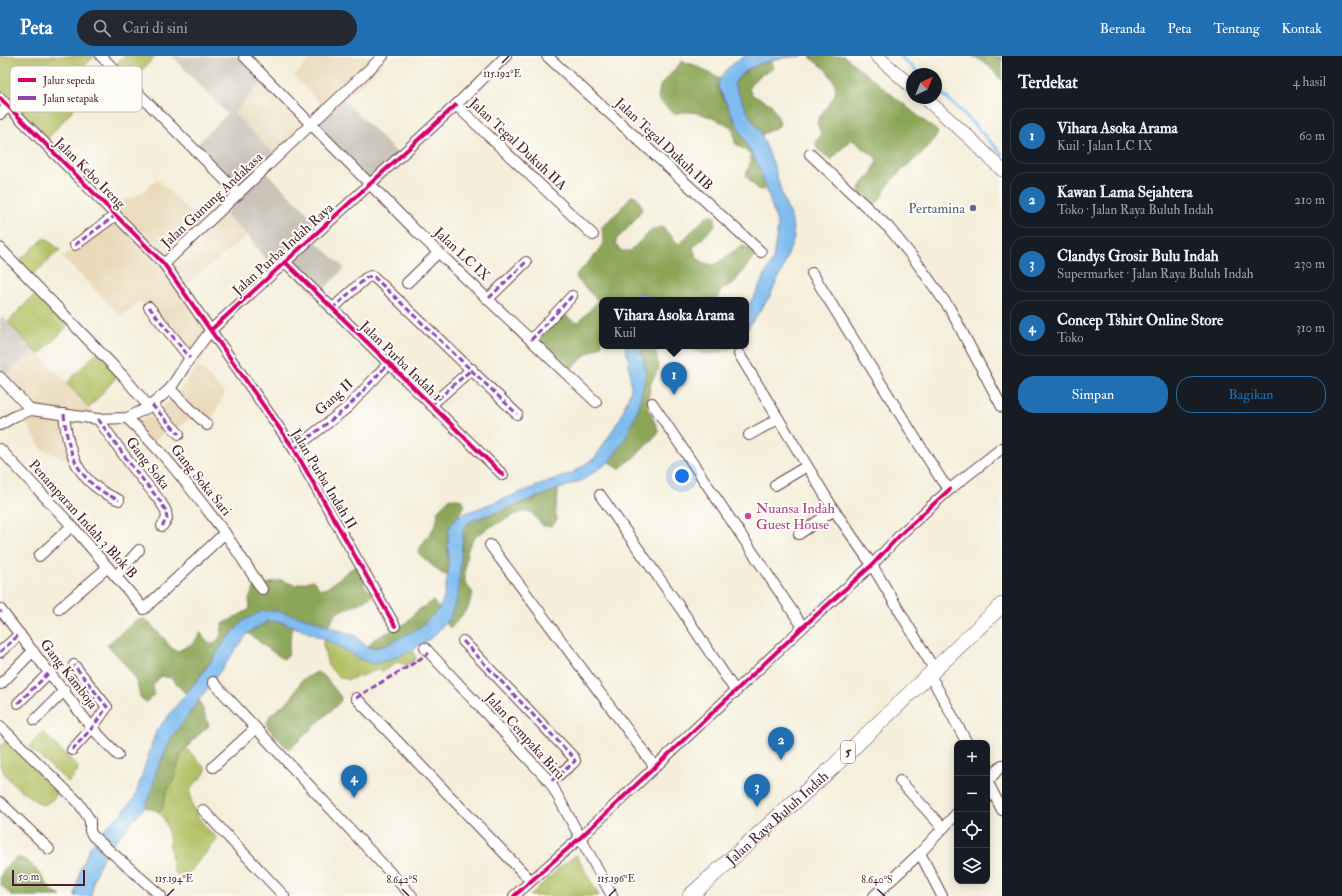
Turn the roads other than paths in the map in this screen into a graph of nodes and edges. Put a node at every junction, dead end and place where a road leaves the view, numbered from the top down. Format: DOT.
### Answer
graph roads {
  1 [pos="101,56"];
  2 [pos="244,56"];
  3 [pos="506,56"];
  4 [pos="547,56"];
  5 [pos="877,56"];
  6 [pos="380,57"];
  7 [pos="111,66"];
  8 [pos="906,82"];
  9 [pos="142,97"];
  10 [pos="0,98"];
  11 [pos="931,104"];
  12 [pos="456,105"];
  13 [pos="9,106"];
  14 [pos="15,112"];
  15 [pos="0,114"];
  16 [pos="311,124"];
  17 [pos="810,154"];
  18 [pos="1002,170"];
  19 [pos="370,184"];
  20 [pos="239,194"];
  21 [pos="116,215"];
  22 [pos="592,235"];
  23 [pos="75,245"];
  24 [pos="0,248"];
  25 [pos="439,252"];
  26 [pos="761,252"];
  27 [pos="285,262"];
  28 [pos="526,262"];
  29 [pos="164,264"];
  30 [pos="812,273"];
  31 [pos="407,284"];
  32 [pos="572,296"];
  33 [pos="489,298"];
  34 [pos="149,307"];
  35 [pos="332,309"];
  36 [pos="211,330"];
  37 [pos="531,340"];
  38 [pos="740,354"];
  39 [pos="190,358"];
  40 [pos="389,363"];
  41 [pos="472,369"];
  42 [pos="0,377"];
  43 [pos="170,389"];
  44 [pos="596,402"];
  45 [pos="652,403"];
  46 [pos="431,405"];
  47 [pos="150,406"];
  48 [pos="1002,407"];
  49 [pos="31,410"];
  50 [pos="64,414"];
  51 [pos="517,414"];
  52 [pos="127,418"];
  53 [pos="98,419"];
  54 [pos="778,419"];
  55 [pos="0,425"];
  56 [pos="207,426"];
  57 [pos="179,434"];
  58 [pos="749,435"];
  59 [pos="294,448"];
  60 [pos="1002,448"];
  61 [pos="0,449"];
  62 [pos="807,466"];
  63 [pos="503,474"];
  64 [pos="775,485"];
  65 [pos="950,489"];
  66 [pos="600,495"];
  67 [pos="119,500"];
  68 [pos="834,510"];
  69 [pos="72,526"];
  70 [pos="162,526"];
  71 [pos="225,533"];
  72 [pos="799,534"];
  73 [pos="490,545"];
  74 [pos="139,550"];
  75 [pos="39,556"];
  76 [pos="872,565"];
  77 [pos="108,567"];
  78 [pos="116,576"];
  79 [pos="262,589"];
  80 [pos="1002,605"];
  81 [pos="59,608"];
  82 [pos="144,609"];
  83 [pos="1,611"];
  84 [pos="395,626"];
  85 [pos="803,627"];
  86 [pos="20,634"];
  87 [pos="463,641"];
  88 [pos="425,648"];
  89 [pos="33,651"];
  90 [pos="0,652"];
  91 [pos="74,665"];
  92 [pos="932,671"];
  93 [pos="50,672"];
  94 [pos="213,682"];
  95 [pos="0,684"];
  96 [pos="65,690"];
  97 [pos="736,692"];
  98 [pos="356,698"];
  99 [pos="18,703"];
  100 [pos="35,720"];
  101 [pos="0,726"];
  102 [pos="92,728"];
  103 [pos="256,728"];
  104 [pos="965,740"];
  105 [pos="72,750"];
  106 [pos="118,755"];
  107 [pos="1002,765"];
  108 [pos="213,767"];
  109 [pos="655,767"];
  110 [pos="990,779"];
  111 [pos="900,781"];
  112 [pos="550,782"];
  113 [pos="990,788"];
  114 [pos="0,802"];
  115 [pos="203,810"];
  116 [pos="1002,810"];
  117 [pos="954,816"];
  118 [pos="943,828"];
  119 [pos="581,838"];
  120 [pos="49,849"];
  121 [pos="920,853"];
  122 [pos="531,881"];
  123 [pos="161,896"];
  124 [pos="284,896"];
  125 [pos="412,896"];
  126 [pos="514,896"];
  127 [pos="612,896"];
  128 [pos="690,896"];
  129 [pos="874,896"];
  130 [pos="942,896"];
  1 -- 7 [label="street"];
  2 -- 16 [label="street, Jalan LC IX"];
  3 -- 12 [label="street, Jalan Tegal Dukuh IIA"];
  4 -- 26 [label="street, Jalan Tegal Dukuh IIB"];
  5 -- 8 [label="main road"];
  6 -- 16 [label="street, Jalan Gunung Andakasa"];
  9 -- 20 [label="street"];
  10 -- 13 [label="street, Jalan Kebo Ireng"];
  11 -- 18 [label="main road"];
  12 -- 19 [label="street, Jalan Purba Indah Raya"];
  12 -- 22 [label="street, Jalan Tegal Dukuh IIA"];
  13 -- 15 [label="street"];
  14 -- 21 [label="street, Jalan Kebo Ireng"];
  16 -- 19 [label="street, Jalan LC IX"];
  16 -- 20 [label="street, Jalan Gunung Andakasa"];
  17 -- 48 [label="street"];
  19 -- 25 [label="street, Jalan LC IX"];
  19 -- 27 [label="street, Jalan Purba Indah Raya"];
  20 -- 29 [label="street, Jalan Gunung Andakasa"];
  21 -- 23 [label="street"];
  21 -- 29 [label="street, Jalan Kebo Ireng"];
  24 -- 47 [label="street"];
  25 -- 31 [label="street"];
  25 -- 33 [label="street, Jalan LC IX"];
  27 -- 35 [label="street, Jalan Purba Indah 1"];
  27 -- 36 [label="street, Jalan Purba Indah Raya"];
  28 -- 33 [label="street"];
  29 -- 36 [label="street, Jalan Gunung Andakasa"];
  30 -- 65 [label="street"];
  32 -- 37 [label="street"];
  33 -- 37 [label="street, Jalan LC IX"];
  34 -- 39 [label="street"];
  35 -- 40 [label="street, Jalan Purba Indah 1"];
  35 -- 41 [label="street"];
  36 -- 39 [label="street"];
  36 -- 59 [label="street, Jalan Purba Indah II"];
  37 -- 44 [label="street, Jalan LC IX"];
  38 -- 54 [label="street"];
  39 -- 43 [label="street"];
  40 -- 46 [label="street, Jalan Purba Indah 1"];
  40 -- 59 [label="street, Gang II"];
  41 -- 46 [label="street"];
  41 -- 51 [label="street"];
  42 -- 49 [label="street"];
  43 -- 47 [label="street"];
  43 -- 56 [label="street"];
  45 -- 85 [label="street"];
  46 -- 63 [label="street, Jalan Purba Indah 1"];
  47 -- 52 [label="street"];
  47 -- 57 [label="street"];
  49 -- 50 [label="street"];
  49 -- 55 [label="street"];
  50 -- 53 [label="street"];
  50 -- 67 [label="street"];
  52 -- 53 [label="street"];
  52 -- 71 [label="street, Gang Soka Sari"];
  53 -- 70 [label="street, Gang Soka"];
  54 -- 58 [label="street"];
  54 -- 62 [label="street"];
  59 -- 84 [label="street, Jalan Purba Indah II"];
  60 -- 65 [label="street"];
  61 -- 69 [label="street, Penamparan Indah 3 Blok B"];
  62 -- 64 [label="street"];
  62 -- 68 [label="street"];
  65 -- 76 [label="street"];
  66 -- 97 [label="street"];
  68 -- 72 [label="street"];
  68 -- 76 [label="street"];
  69 -- 75 [label="street"];
  69 -- 77 [label="street, Penamparan Indah 3 Blok B"];
  71 -- 79 [label="street"];
  71 -- 82 [label="street, Gang Soka Sari"];
  73 -- 109 [label="street"];
  74 -- 78 [label="street"];
  76 -- 85 [label="street"];
  76 -- 92 [label="street"];
  77 -- 78 [label="street, Penamparan Indah 3 Blok B"];
  77 -- 81 [label="street"];
  78 -- 82 [label="street, Penamparan Indah 3 Blok B"];
  80 -- 92 [label="highway, Jalan Raya Buluh Indah / 5"];
  83 -- 86 [label="street, Gang Kamboja"];
  85 -- 97 [label="street"];
  86 -- 89 [label="street, Gang Kamboja"];
  86 -- 90 [label="street"];
  87 -- 112 [label="street"];
  88 -- 112 [label="street, Jalan Cempaka Biru"];
  89 -- 93 [label="street, Gang Kamboja"];
  89 -- 95 [label="street"];
  91 -- 102 [label="street"];
  92 -- 104 [label="street"];
  92 -- 128 [label="highway, Jalan Raya Buluh Indah / 5"];
  93 -- 96 [label="street, Gang Kamboja"];
  93 -- 99 [label="street"];
  94 -- 103 [label="street"];
  96 -- 100 [label="street"];
  96 -- 102 [label="street, Gang Kamboja"];
  97 -- 109 [label="street"];
  98 -- 122 [label="street"];
  101 -- 123 [label="street"];
  102 -- 105 [label="street"];
  102 -- 106 [label="street, Gang Kamboja"];
  103 -- 108 [label="street"];
  103 -- 125 [label="street"];
  107 -- 110 [label="street"];
  109 -- 119 [label="street"];
  111 -- 118 [label="street"];
  112 -- 119 [label="street, Jalan Cempaka Biru"];
  113 -- 116 [label="street"];
  114 -- 120 [label="street"];
  115 -- 124 [label="street"];
  117 -- 118 [label="street"];
  118 -- 121 [label="street"];
  119 -- 122 [label="street"];
  119 -- 127 [label="street, Jalan Cempaka Biru"];
  121 -- 129 [label="street"];
  121 -- 130 [label="street"];
  122 -- 126 [label="street"];
}
